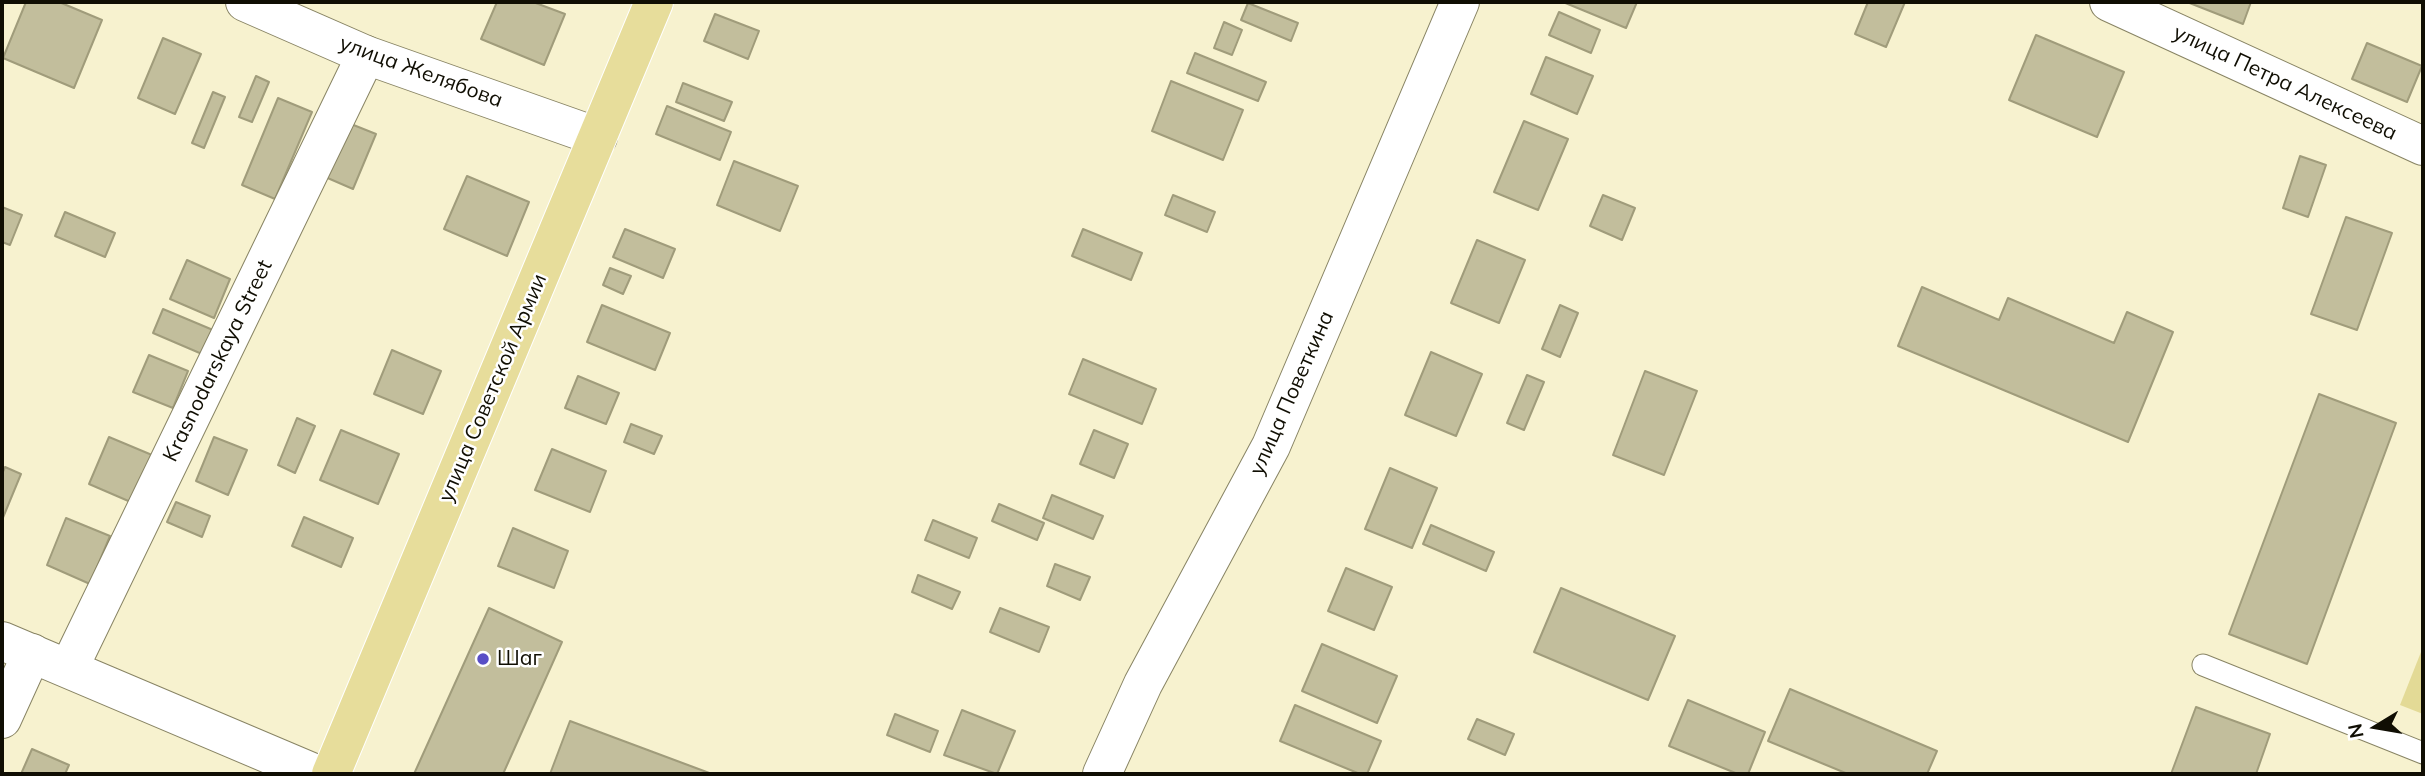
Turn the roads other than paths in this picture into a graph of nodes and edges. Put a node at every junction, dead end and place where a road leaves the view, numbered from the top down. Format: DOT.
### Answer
graph roads {
  1 [pos="245,2"];
  2 [pos="654,2"];
  3 [pos="1460,2"];
  4 [pos="2109,2"];
  5 [pos="366,55"];
  6 [pos="598,137"];
  7 [pos="2423,146"];
  8 [pos="17,647"];
  9 [pos="2203,665"];
  10 [pos="69,668"];
  11 [pos="2,719"];
  12 [pos="2423,752"];
  13 [pos="316,774"];
  14 [pos="331,774"];
  15 [pos="1102,774"];
  1 -- 5 [label="street, улица Желябова"];
  2 -- 6 [label="main road, улица Советской Армии"];
  3 -- 15 [label="street, улица Поветкина"];
  4 -- 7 [label="street, улица Петра Алексеева"];
  5 -- 6 [label="street, улица Желябова"];
  5 -- 10 [label="street, Krasnodarskaya Street"];
  6 -- 14 [label="main road, улица Советской Армии"];
  8 -- 10 [label="street"];
  8 -- 11 [label="street"];
  9 -- 12 [label="lane"];
  10 -- 13 [label="street"];
}
